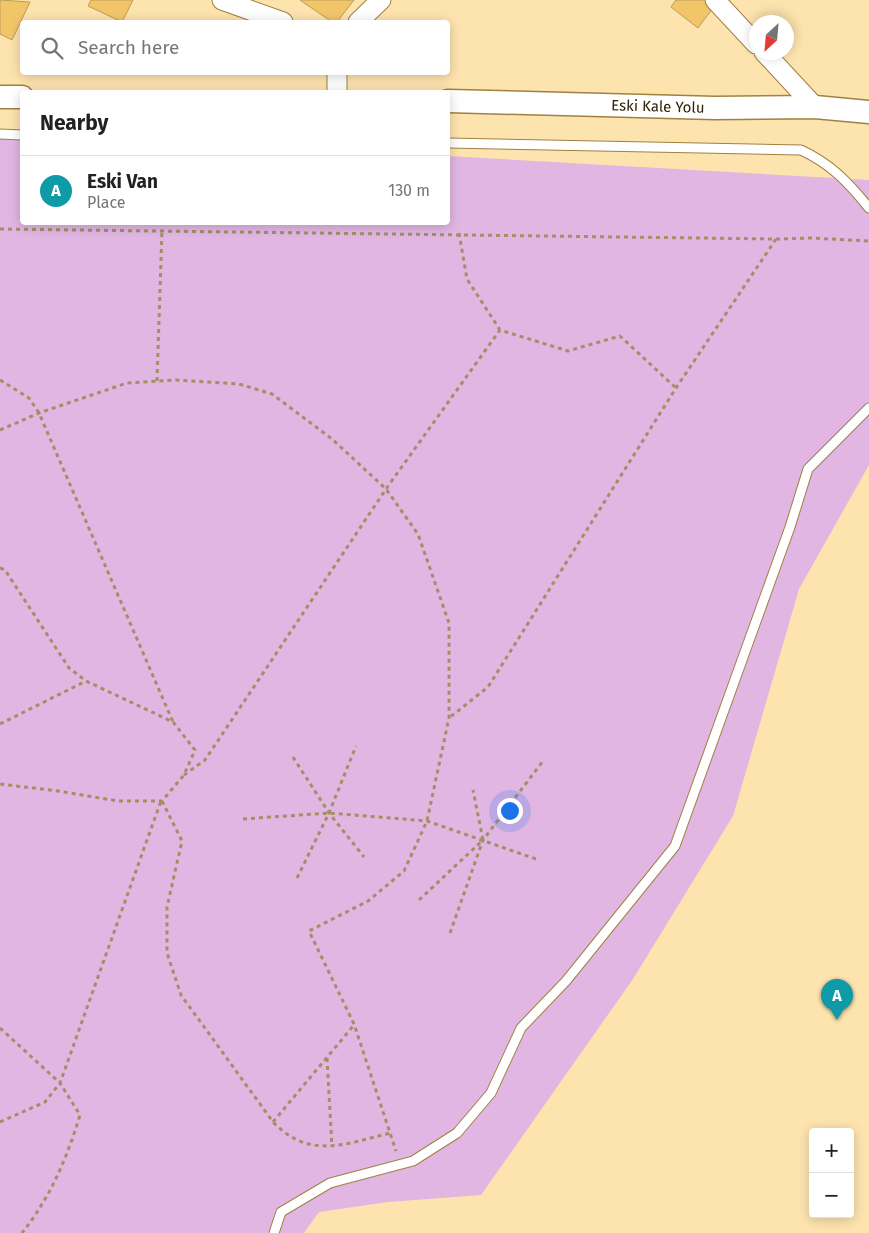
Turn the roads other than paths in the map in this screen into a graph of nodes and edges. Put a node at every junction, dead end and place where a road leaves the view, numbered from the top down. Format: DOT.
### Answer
graph roads {
  1 [pos="222,0"];
  2 [pos="381,0"];
  3 [pos="715,0"];
  4 [pos="277,20"];
  5 [pos="360,20"];
  6 [pos="749,36"];
  7 [pos="771,60"];
  8 [pos="337,75"];
  9 [pos="337,90"];
  10 [pos="0,97"];
  11 [pos="20,97"];
  12 [pos="450,101"];
  13 [pos="815,107"];
  14 [pos="869,112"];
  15 [pos="0,134"];
  16 [pos="20,135"];
  17 [pos="450,143"];
  18 [pos="869,208"];
  19 [pos="869,408"];
  20 [pos="274,1233"];
  1 -- 4 [label="street"];
  2 -- 5 [label="street"];
  3 -- 6 [label="street"];
  7 -- 13 [label="street"];
  8 -- 9 [label="street"];
  10 -- 11 [label="street"];
  12 -- 13 [label="street, Eski Kale Yolu"];
  13 -- 14 [label="street, Eski Kale Yolu"];
  15 -- 16 [label="lane"];
  17 -- 18 [label="lane"];
  19 -- 20 [label="lane"];
}
